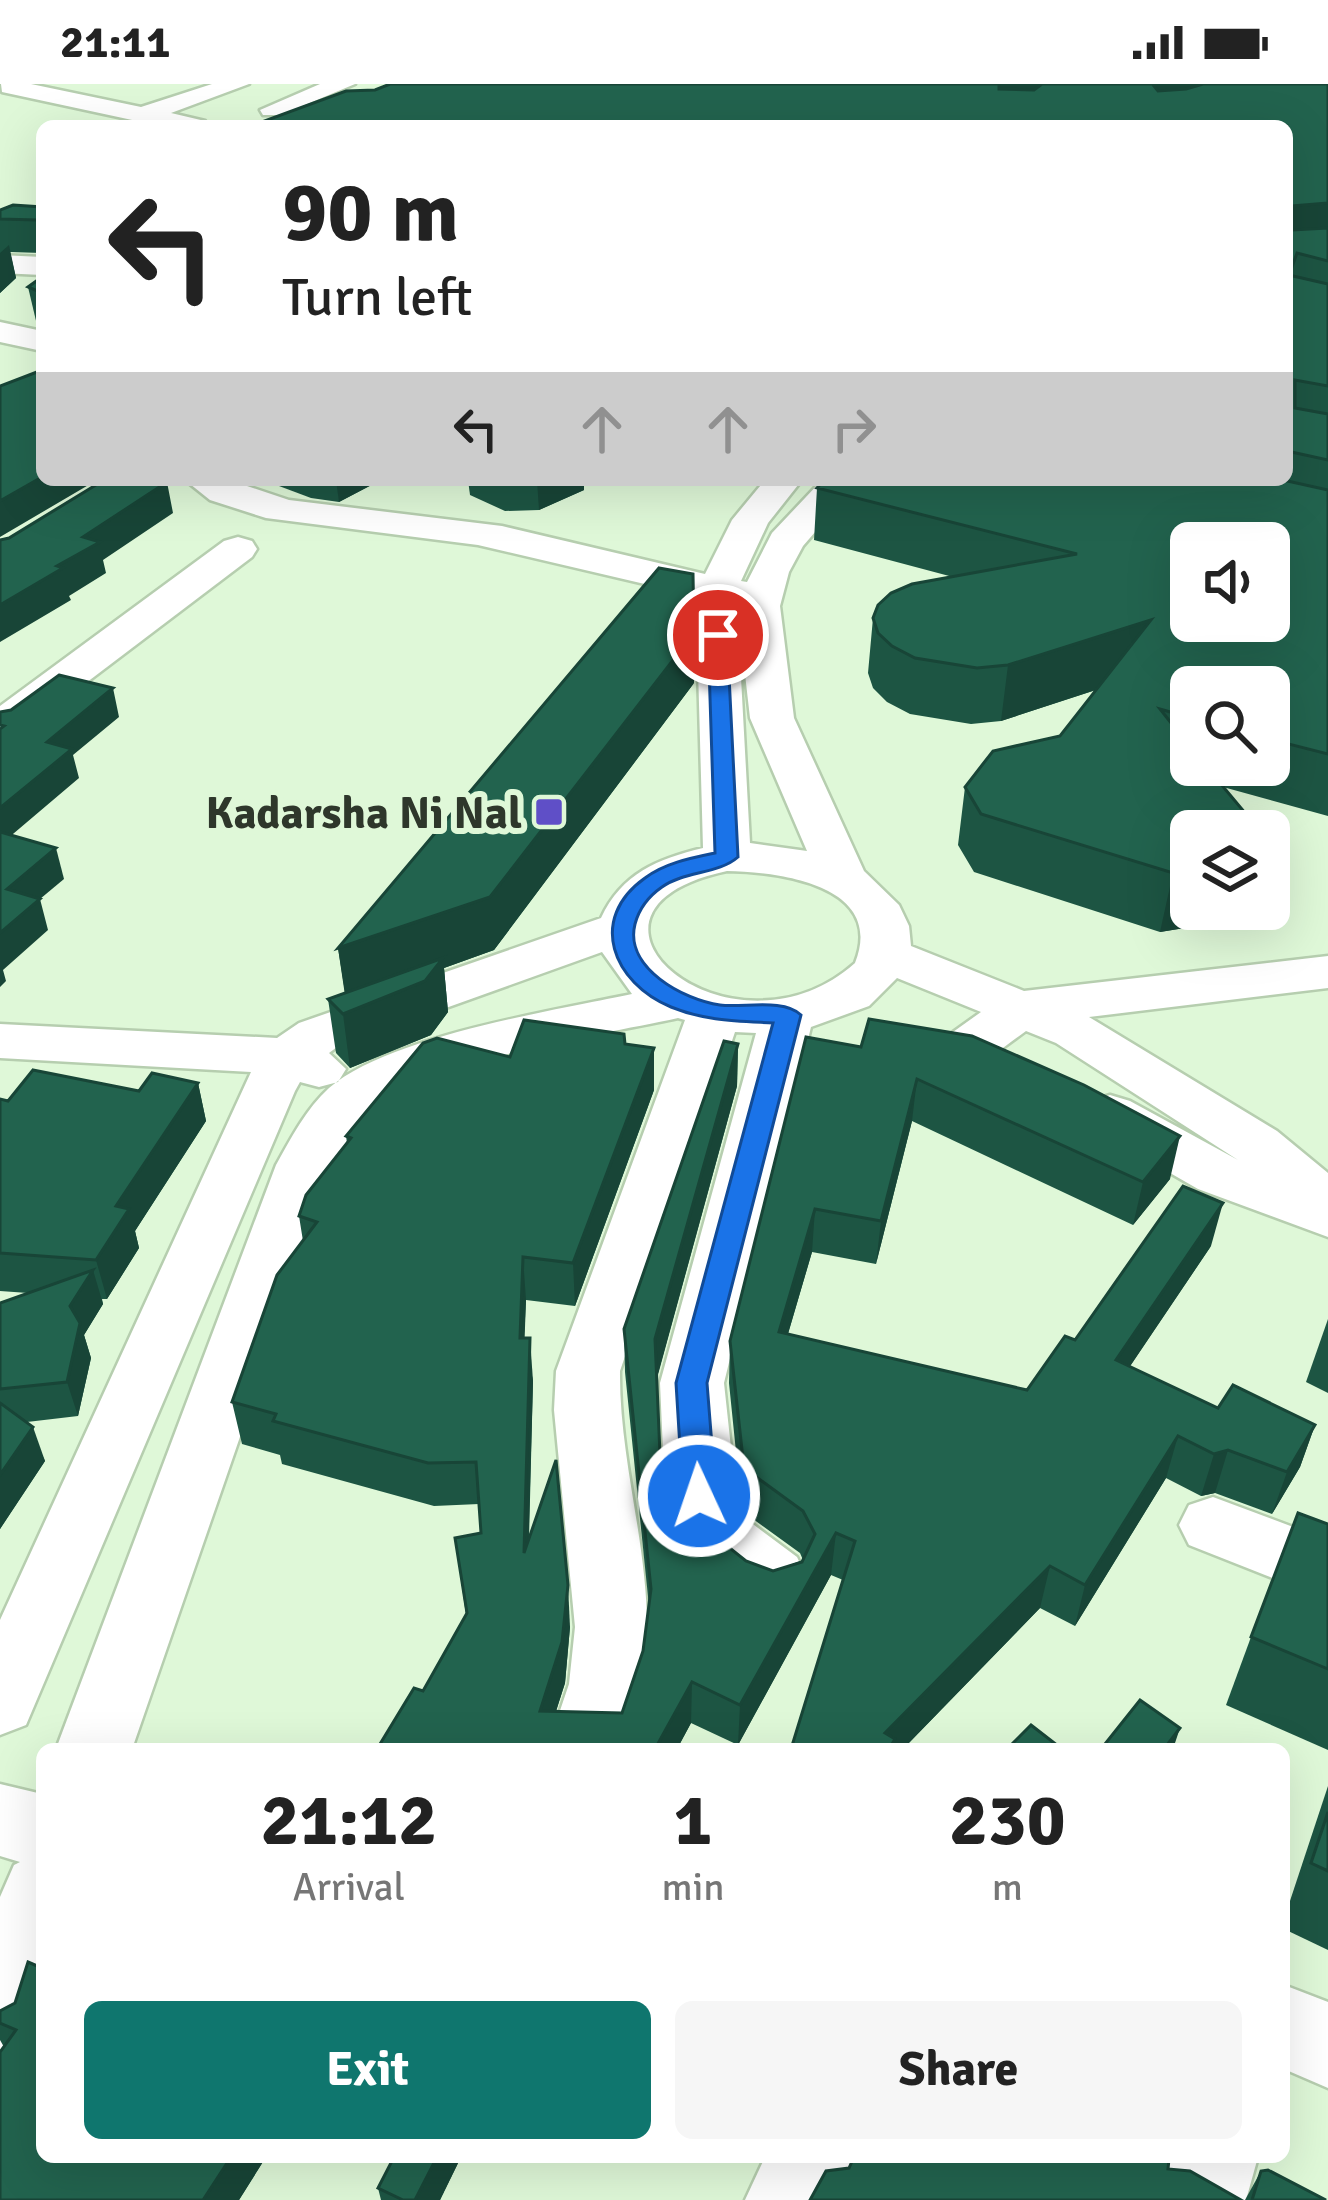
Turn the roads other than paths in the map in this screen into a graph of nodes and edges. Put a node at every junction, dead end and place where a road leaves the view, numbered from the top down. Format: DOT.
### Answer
graph roads {
  1 [pos="128,84"];
  2 [pos="237,84"];
  3 [pos="343,84"];
  4 [pos="11,88"];
  5 [pos="81,102"];
  6 [pos="272,110"];
  7 [pos="142,115"];
  8 [pos="167,120"];
  9 [pos="0,264"];
  10 [pos="36,266"];
  11 [pos="0,281"];
  12 [pos="36,282"];
  13 [pos="0,332"];
  14 [pos="36,340"];
  15 [pos="216,486"];
  16 [pos="779,486"];
  17 [pos="836,486"];
  18 [pos="238,548"];
  19 [pos="716,591"];
  20 [pos="762,596"];
  21 [pos="0,727"];
  22 [pos="727,857"];
  23 [pos="844,879"];
  24 [pos="621,928"];
  25 [pos="884,955"];
  26 [pos="1328,972"];
  27 [pos="696,1006"];
  28 [pos="1023,1008"];
  29 [pos="807,1011"];
  30 [pos="925,1036"];
  31 [pos="0,1041"];
  32 [pos="288,1056"];
  33 [pos="368,1089"];
  34 [pos="1328,1205"];
  35 [pos="1328,1216"];
  36 [pos="1213,1525"];
  37 [pos="1328,1570"];
  38 [pos="772,1578"];
  39 [pos="0,1702"];
  40 [pos="96,1743"];
  41 [pos="587,1743"];
  42 [pos="0,1820"];
  43 [pos="36,1829"];
  44 [pos="36,1909"];
  45 [pos="0,2008"];
  46 [pos="1290,2029"];
  47 [pos="1328,2045"];
  48 [pos="811,2163"];
  49 [pos="1212,2163"];
  50 [pos="790,2200"];
  51 [pos="1201,2200"];
  1 -- 5 [label="street"];
  2 -- 7 [label="street"];
  3 -- 6 [label="street"];
  4 -- 5 [label="street"];
  5 -- 7 [label="street"];
  7 -- 8 [label="street"];
  9 -- 10 [label="street"];
  11 -- 12 [label="street"];
  13 -- 14 [label="street"];
  15 -- 19 [label="street"];
  16 -- 19 [label="street"];
  17 -- 20 [label="street"];
  18 -- 21 [label="street"];
  19 -- 20 [label="street"];
  19 -- 22 [label="street"];
  20 -- 23 [label="street"];
  22 -- 23 [label="street"];
  22 -- 24 [label="street"];
  23 -- 25 [label="street"];
  24 -- 27 [label="street"];
  24 -- 32 [label="street"];
  25 -- 28 [label="street"];
  25 -- 29 [label="street"];
  26 -- 28 [label="street"];
  27 -- 29 [label="street"];
  27 -- 33 [label="street"];
  27 -- 41 [label="street"];
  28 -- 30 [label="street"];
  28 -- 34 [label="street"];
  29 -- 30 [label="street"];
  29 -- 38 [label="street"];
  30 -- 35 [label="street"];
  31 -- 32 [label="street"];
  32 -- 33 [label="street"];
  32 -- 39 [label="street"];
  33 -- 40 [label="street"];
  36 -- 37 [label="street"];
  42 -- 43 [label="street"];
  44 -- 45 [label="street"];
  46 -- 47 [label="street"];
  48 -- 50 [label="street"];
  49 -- 51 [label="street"];
}
